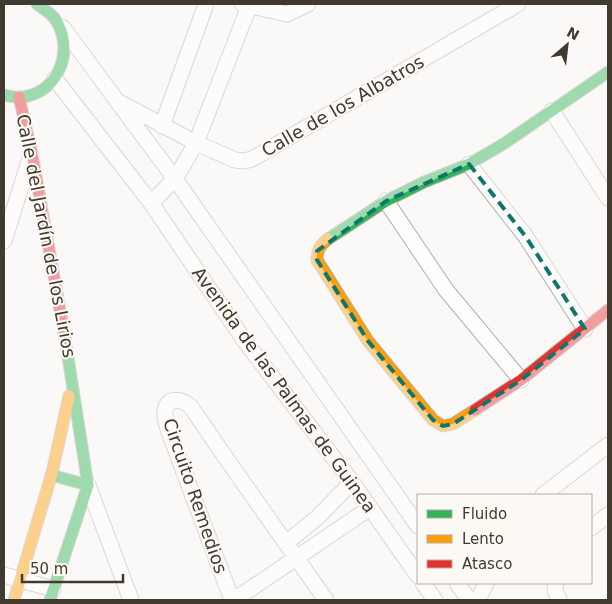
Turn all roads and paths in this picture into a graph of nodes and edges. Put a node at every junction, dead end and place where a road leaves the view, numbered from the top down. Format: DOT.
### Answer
graph roads {
  1 [pos="37,4"];
  2 [pos="206,4"];
  3 [pos="247,4"];
  4 [pos="308,4"];
  5 [pos="518,4"];
  6 [pos="46,7"];
  7 [pos="59,23"];
  8 [pos="608,72"];
  9 [pos="55,78"];
  10 [pos="4,95"];
  11 [pos="19,96"];
  12 [pos="118,102"];
  13 [pos="552,111"];
  14 [pos="162,126"];
  15 [pos="196,143"];
  16 [pos="32,154"];
  17 [pos="469,164"];
  18 [pos="175,179"];
  19 [pos="608,198"];
  20 [pos="386,200"];
  21 [pos="151,202"];
  22 [pos="4,241"];
  23 [pos="608,310"];
  24 [pos="585,329"];
  25 [pos="72,376"];
  26 [pos="521,380"];
  27 [pos="608,445"];
  28 [pos="51,475"];
  29 [pos="352,482"];
  30 [pos="88,485"];
  31 [pos="544,494"];
  32 [pos="370,508"];
  33 [pos="608,515"];
  34 [pos="417,525"];
  35 [pos="592,527"];
  36 [pos="286,543"];
  37 [pos="296,558"];
  38 [pos="4,575"];
  39 [pos="417,575"];
  40 [pos="20,580"];
  41 [pos="424,584"];
  42 [pos="458,584"];
  43 [pos="486,584"];
  44 [pos="556,584"];
  45 [pos="52,594"];
  46 [pos="14,600"];
  47 [pos="131,600"];
  48 [pos="233,600"];
  49 [pos="326,600"];
  50 [pos="435,600"];
  51 [pos="469,600"];
  52 [pos="478,600"];
  53 [pos="558,600"];
  1 -- 6 [label="street, Avenida de las Palmas de Guinea"];
  2 -- 14 [label="street"];
  3 -- 4 [label="street"];
  3 -- 15 [label="street"];
  5 -- 15 [label="street, Calle de los Albatros"];
  6 -- 7 [label="street, Avenida de las Palmas de Guinea"];
  7 -- 9 [label="street, Avenida de las Palmas de Guinea"];
  7 -- 12 [label="street, Avenida de las Palmas de Guinea"];
  8 -- 13 [label="street"];
  9 -- 11 [label="street, Avenida de las Palmas de Guinea"];
  9 -- 21 [label="street, Avenida de las Palmas de Guinea"];
  10 -- 11 [label="street, Avenida de las Palmas de Guinea"];
  11 -- 16 [label="street, Calle del Jardín de los Lirios"];
  12 -- 14 [label="street, Calle de los Albatros"];
  12 -- 18 [label="street, Avenida de las Palmas de Guinea"];
  13 -- 17 [label="street"];
  13 -- 19 [label="street"];
  14 -- 15 [label="street, Calle de los Albatros"];
  15 -- 18 [label="street"];
  16 -- 22 [label="street"];
  16 -- 25 [label="street, Calle del Jardín de los Lirios"];
  17 -- 20 [label="street"];
  17 -- 24 [label="street"];
  18 -- 21 [label="street"];
  18 -- 34 [label="street, Avenida de las Palmas de Guinea"];
  20 -- 26 [label="street"];
  20 -- 26 [label="street"];
  21 -- 29 [label="street, Avenida de las Palmas de Guinea"];
  23 -- 24 [label="street"];
  24 -- 26 [label="street"];
  25 -- 28 [label="street, Calle del Jardín de los Lirios"];
  25 -- 30 [label="street, Calle del Jardín de los Lirios"];
  27 -- 31 [label="street"];
  28 -- 30 [label="street"];
  28 -- 40 [label="street, Calle del Jardín de los Lirios"];
  29 -- 32 [label="street, Avenida de las Palmas de Guinea"];
  29 -- 36 [label="street"];
  30 -- 45 [label="street"];
  30 -- 47 [label="street, Calle del Jardín de los Lirios"];
  32 -- 37 [label="street, Circuito Remedios"];
  32 -- 39 [label="street, Avenida de las Palmas de Guinea"];
  33 -- 35 [label="street"];
  36 -- 37 [label="street, Circuito Remedios"];
  36 -- 48 [label="street, Circuito Remedios"];
  37 -- 48 [label="street, Circuito Remedios"];
  37 -- 49 [label="street, Circuito Remedios"];
  38 -- 40 [label="street"];
  40 -- 45 [label="street"];
  40 -- 46 [label="street, Calle del Jardín de los Lirios"];
  41 -- 50 [label="street"];
  42 -- 51 [label="street"];
  43 -- 52 [label="street"];
  44 -- 53 [label="street"];
}
